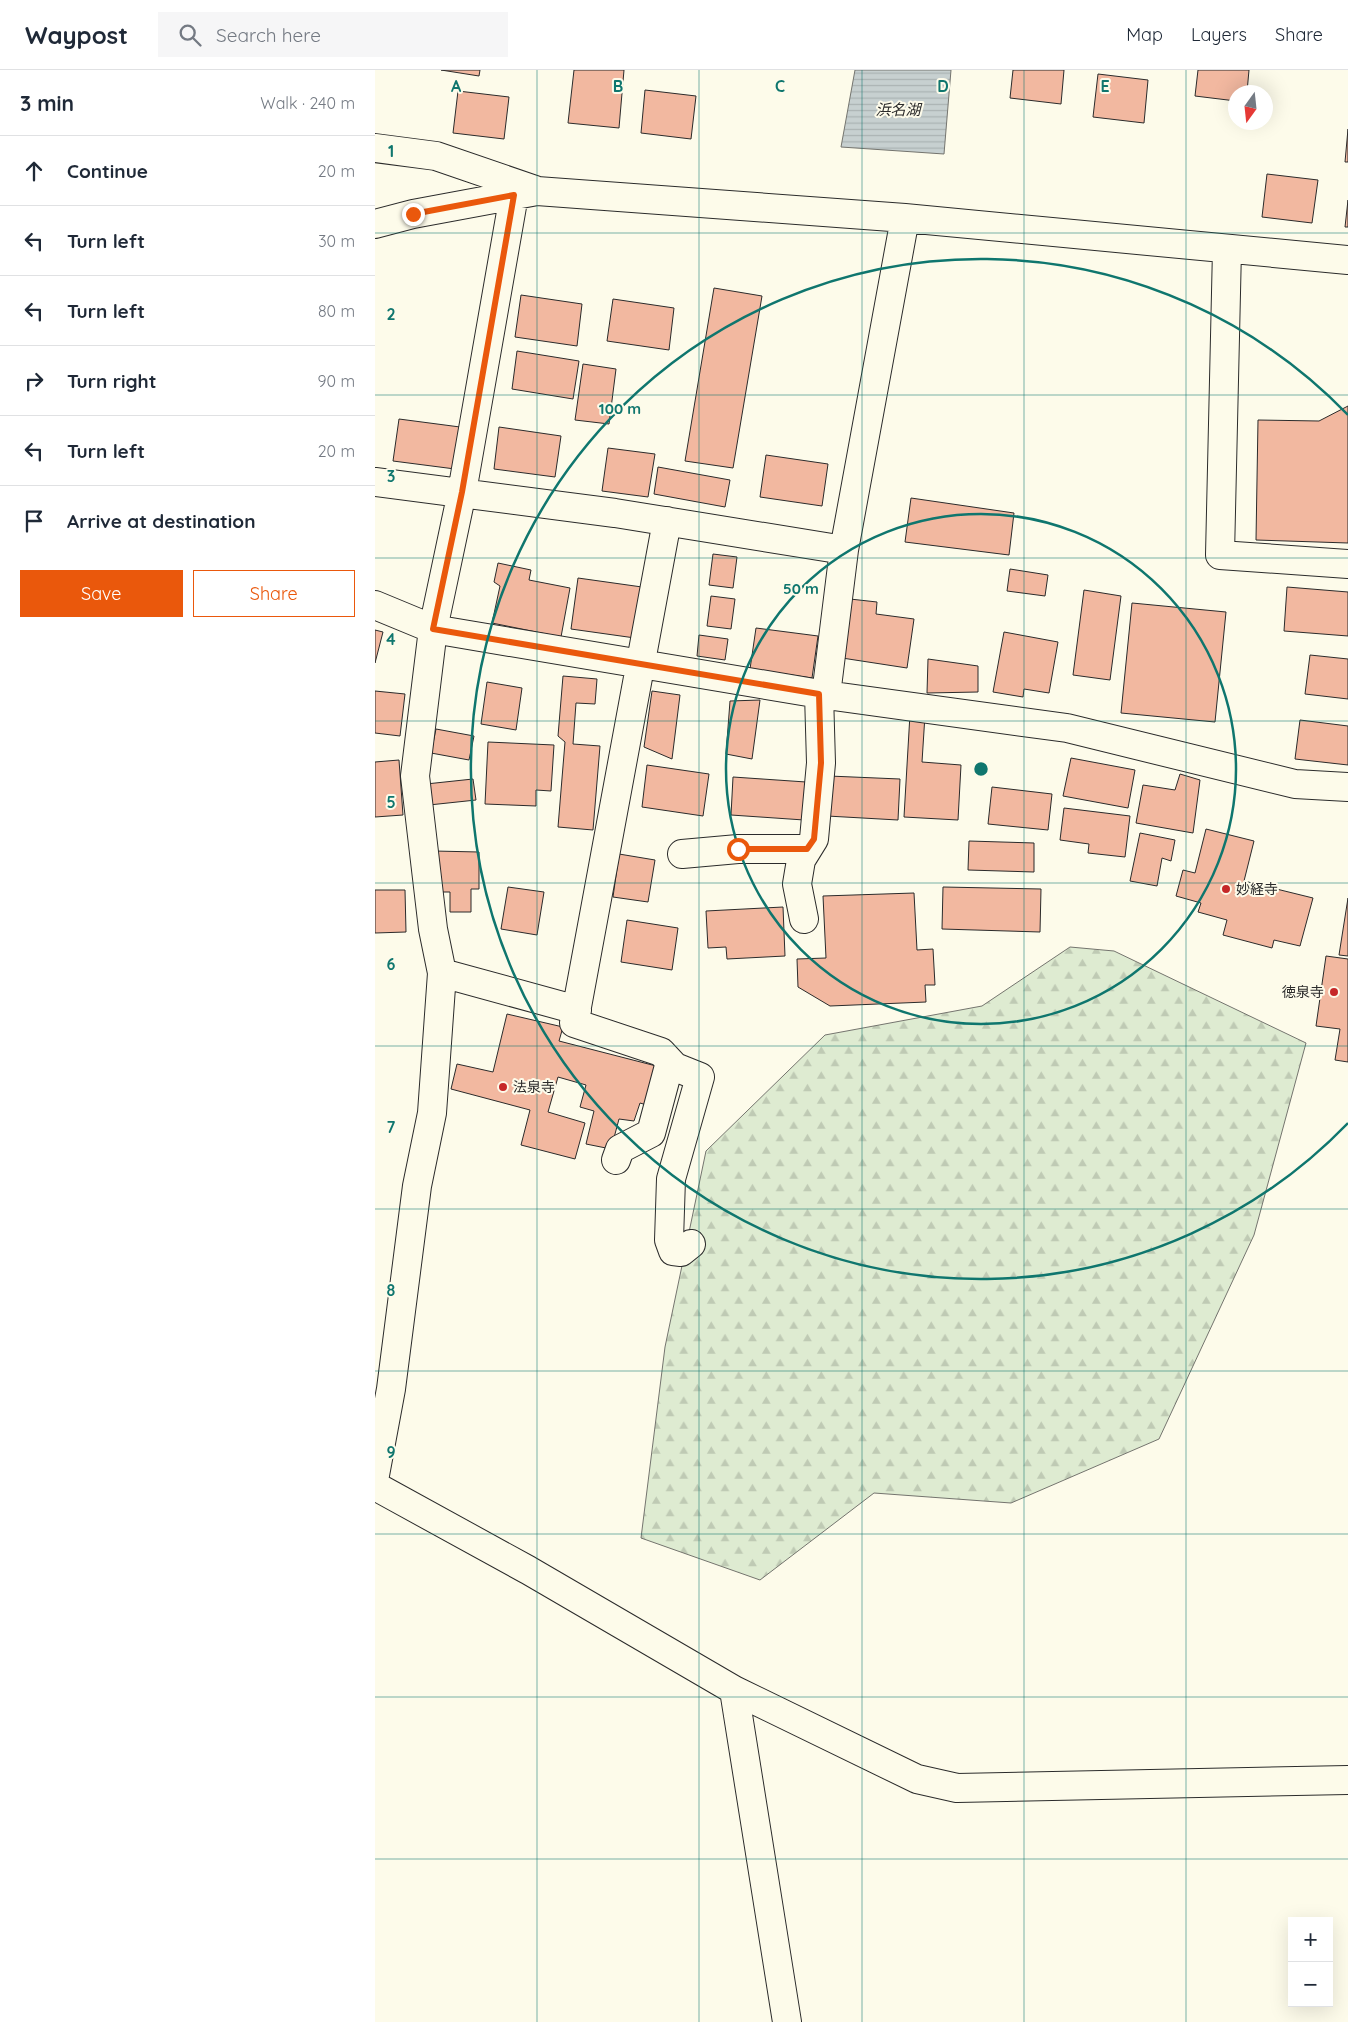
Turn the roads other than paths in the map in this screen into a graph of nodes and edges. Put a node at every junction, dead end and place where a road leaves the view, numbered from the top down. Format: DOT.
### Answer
graph roads {
  1 [pos="375,148"];
  2 [pos="525,193"];
  3 [pos="905,218"];
  4 [pos="375,224"];
  5 [pos="1227,249"];
  6 [pos="1348,260"];
  7 [pos="375,482"];
  8 [pos="462,492"];
  9 [pos="667,521"];
  10 [pos="844,550"];
  11 [pos="1348,564"];
  12 [pos="375,606"];
  13 [pos="433,629"];
  14 [pos="641,664"];
  15 [pos="823,694"];
  16 [pos="1348,788"];
  17 [pos="807,849"];
  18 [pos="682,854"];
  19 [pos="804,919"];
  20 [pos="443,973"];
  21 [pos="575,1016"];
  22 [pos="670,1062"];
  23 [pos="616,1160"];
  24 [pos="691,1244"];
  25 [pos="375,1475"];
  26 [pos="375,1486"];
  27 [pos="734,1690"];
  28 [pos="1348,1780"];
  29 [pos="787,2022"];
  1 -- 2 [label="street"];
  2 -- 3 [label="street"];
  2 -- 4 [label="street"];
  2 -- 8 [label="street"];
  3 -- 5 [label="street"];
  3 -- 10 [label="street"];
  5 -- 6 [label="street"];
  5 -- 11 [label="street"];
  7 -- 8 [label="street"];
  8 -- 9 [label="street"];
  8 -- 13 [label="street"];
  9 -- 10 [label="street"];
  9 -- 14 [label="street"];
  10 -- 15 [label="street"];
  12 -- 13 [label="street"];
  13 -- 14 [label="street"];
  13 -- 20 [label="street"];
  14 -- 15 [label="street"];
  14 -- 21 [label="street"];
  15 -- 16 [label="street"];
  15 -- 17 [label="street"];
  17 -- 18 [label="street"];
  17 -- 19 [label="street"];
  20 -- 21 [label="street"];
  20 -- 25 [label="street"];
  21 -- 22 [label="street"];
  22 -- 23 [label="street"];
  22 -- 24 [label="street"];
  26 -- 27 [label="street"];
  27 -- 28 [label="street"];
  27 -- 29 [label="street"];
}
